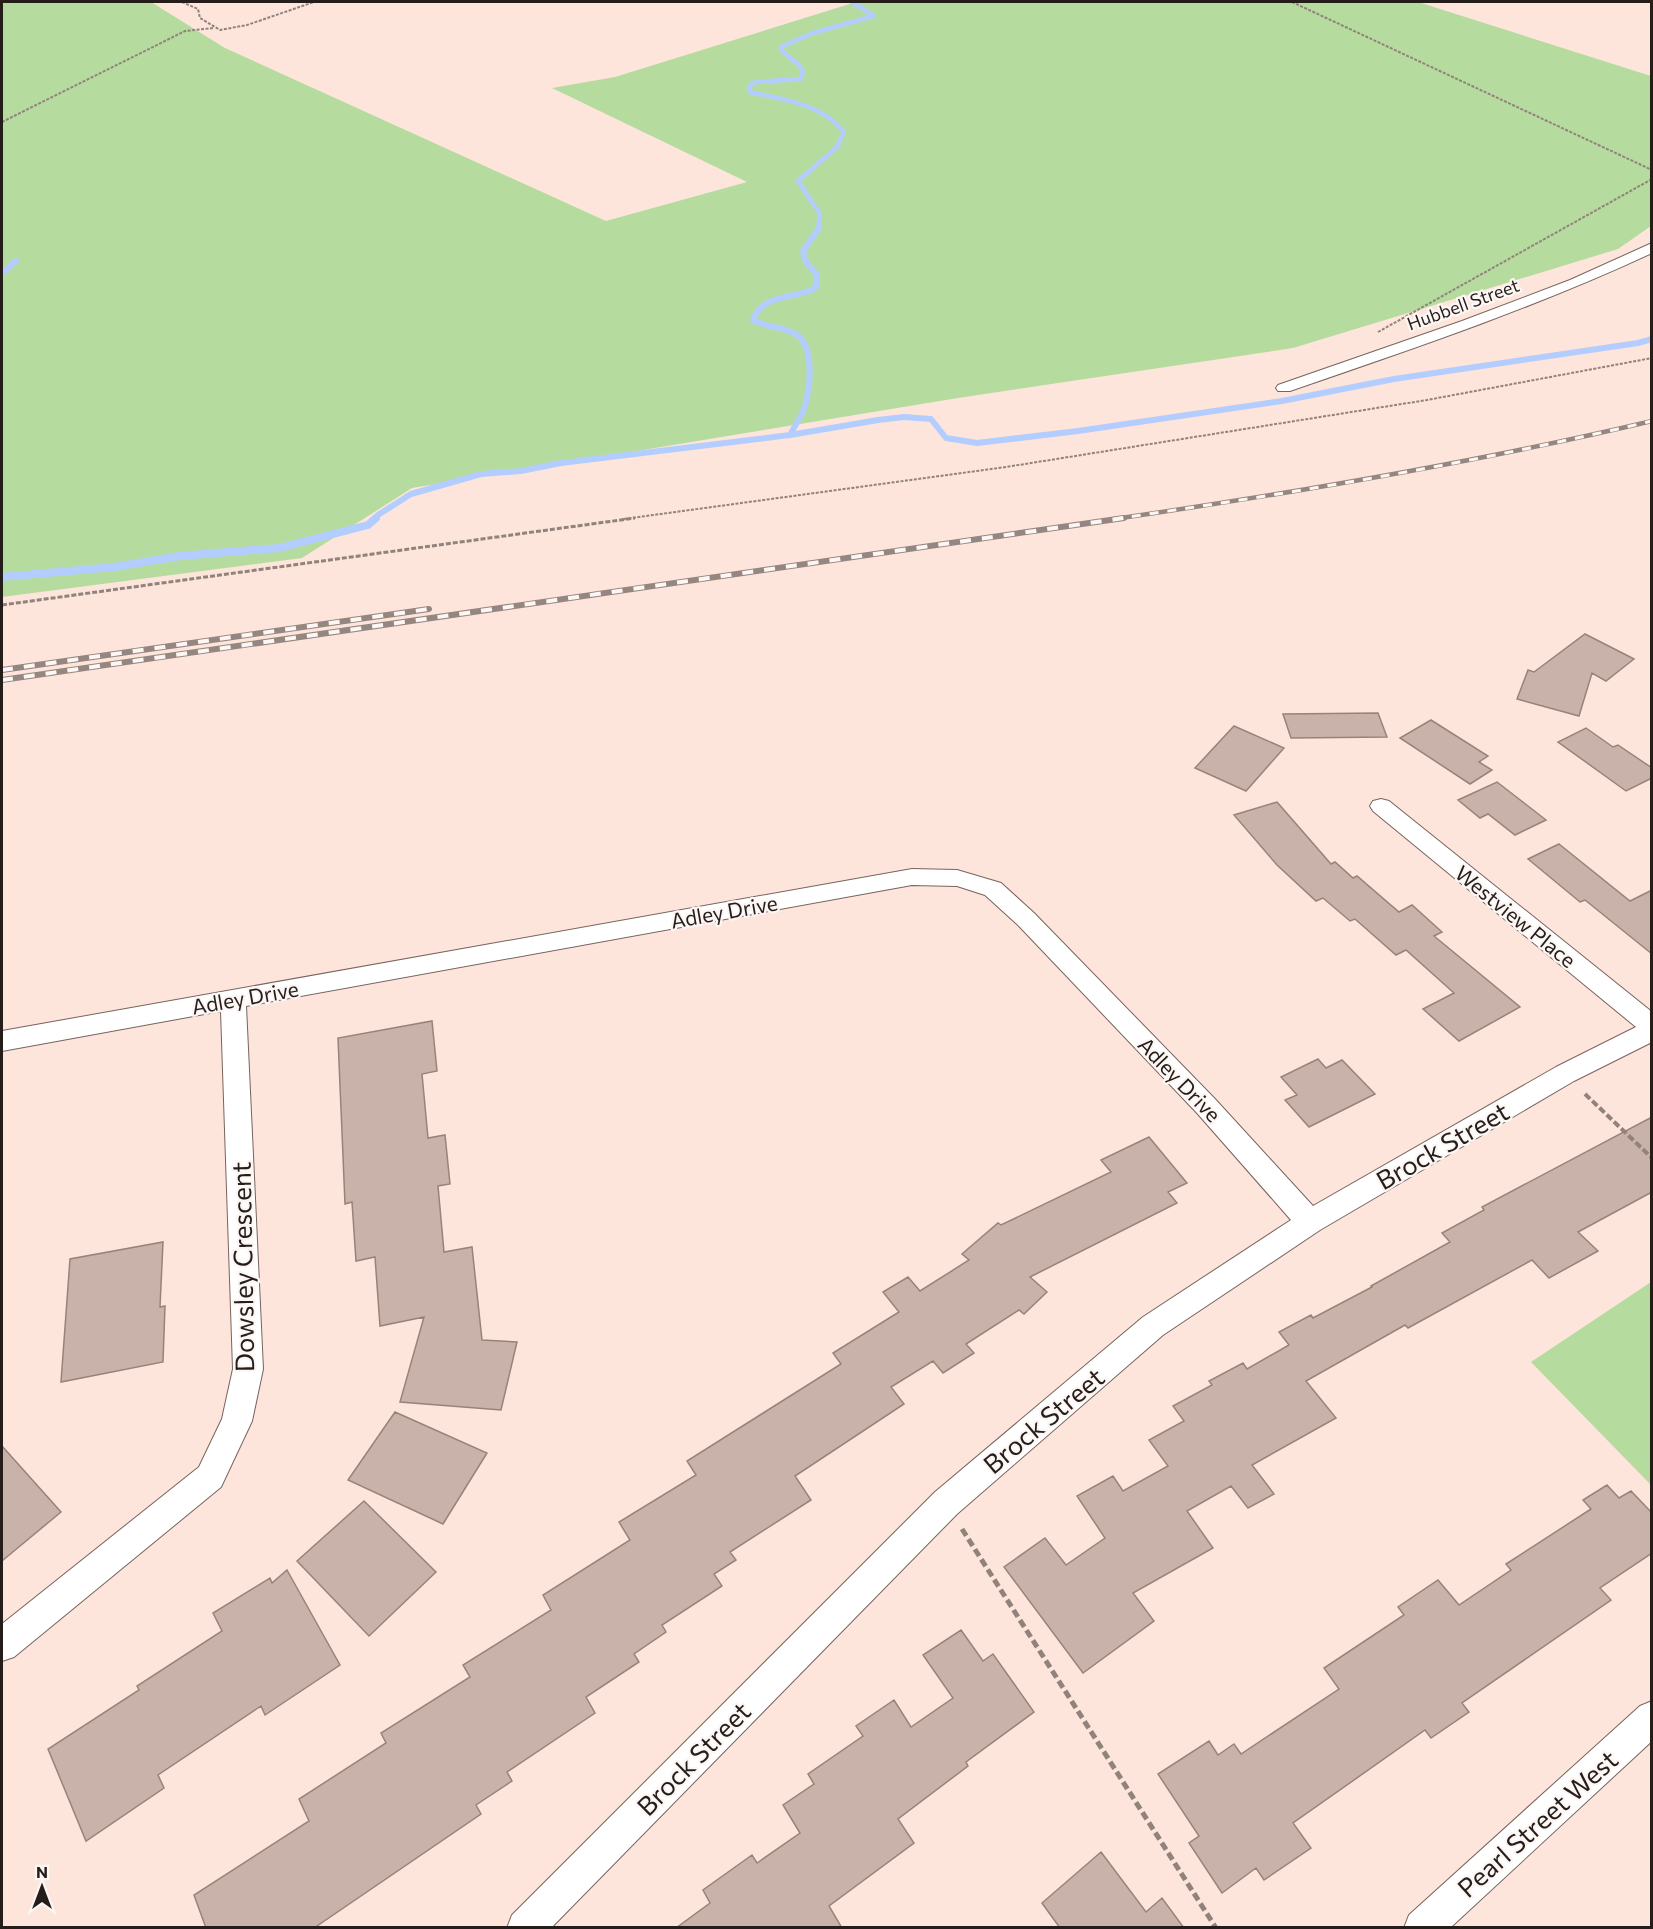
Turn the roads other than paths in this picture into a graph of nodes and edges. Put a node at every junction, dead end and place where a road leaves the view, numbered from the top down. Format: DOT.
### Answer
graph roads {
  1 [pos="1652,247"];
  2 [pos="1284,388"];
  3 [pos="1381,806"];
  4 [pos="234,999"];
  5 [pos="1652,1028"];
  6 [pos="2,1041"];
  7 [pos="1310,1222"];
  8 [pos="2,1645"];
  9 [pos="1652,1718"];
  10 [pos="525,1928"];
  11 [pos="1422,1928"];
  1 -- 2 [label="street, Hubbell Street"];
  3 -- 5 [label="street, Westview Place"];
  4 -- 6 [label="street, Adley Drive"];
  4 -- 7 [label="street, Adley Drive"];
  4 -- 8 [label="street, Dowsley Crescent"];
  5 -- 7 [label="street, Brock Street"];
  7 -- 10 [label="street, Brock Street"];
  9 -- 11 [label="street, Pearl Street West"];
}
